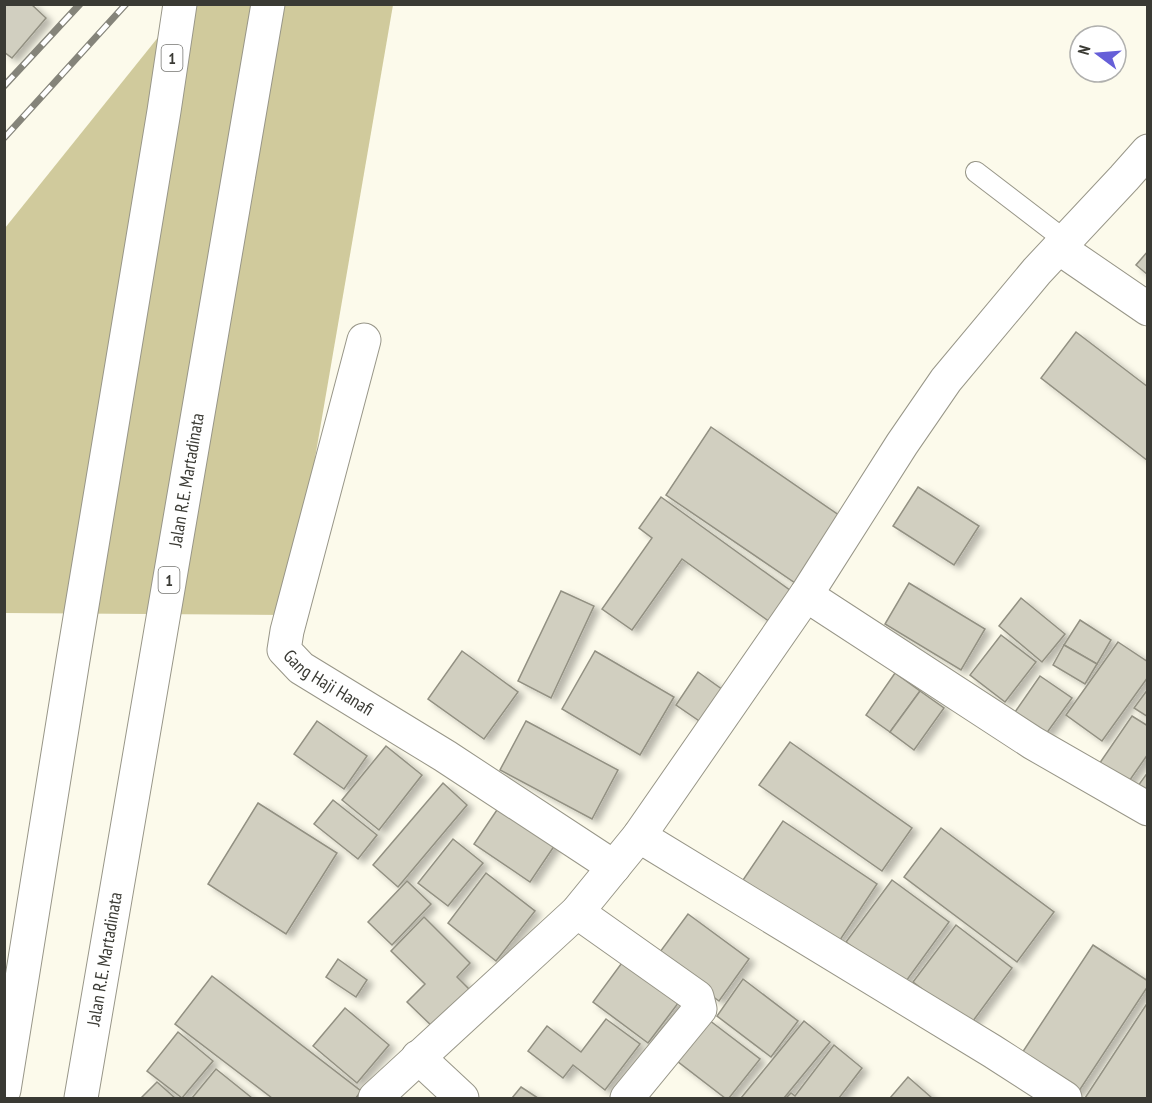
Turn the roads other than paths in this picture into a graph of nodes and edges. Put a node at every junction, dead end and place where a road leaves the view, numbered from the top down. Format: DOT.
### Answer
graph roads {
  1 [pos="180,4"];
  2 [pos="268,4"];
  3 [pos="1148,151"];
  4 [pos="976,172"];
  5 [pos="1063,245"];
  6 [pos="1148,309"];
  7 [pos="364,340"];
  8 [pos="806,595"];
  9 [pos="1148,809"];
  10 [pos="639,836"];
  11 [pos="614,867"];
  12 [pos="577,912"];
  13 [pos="418,1057"];
  14 [pos="4,1090"];
  15 [pos="81,1098"];
  16 [pos="375,1098"];
  17 [pos="462,1098"];
  18 [pos="627,1098"];
  19 [pos="1065,1098"];
  1 -- 14 [label="main road, 1"];
  2 -- 15 [label="main road, Jalan R.E. Martadinata / 1"];
  3 -- 5 [label="main road"];
  4 -- 5 [label="lane"];
  5 -- 6 [label="main road"];
  5 -- 8 [label="main road"];
  7 -- 11 [label="main road, Gang Haji Hanafi"];
  8 -- 9 [label="main road"];
  8 -- 10 [label="main road"];
  10 -- 11 [label="main road"];
  10 -- 19 [label="main road"];
  11 -- 12 [label="main road"];
  12 -- 13 [label="main road"];
  12 -- 18 [label="main road"];
  13 -- 16 [label="main road"];
  13 -- 17 [label="main road"];
}
